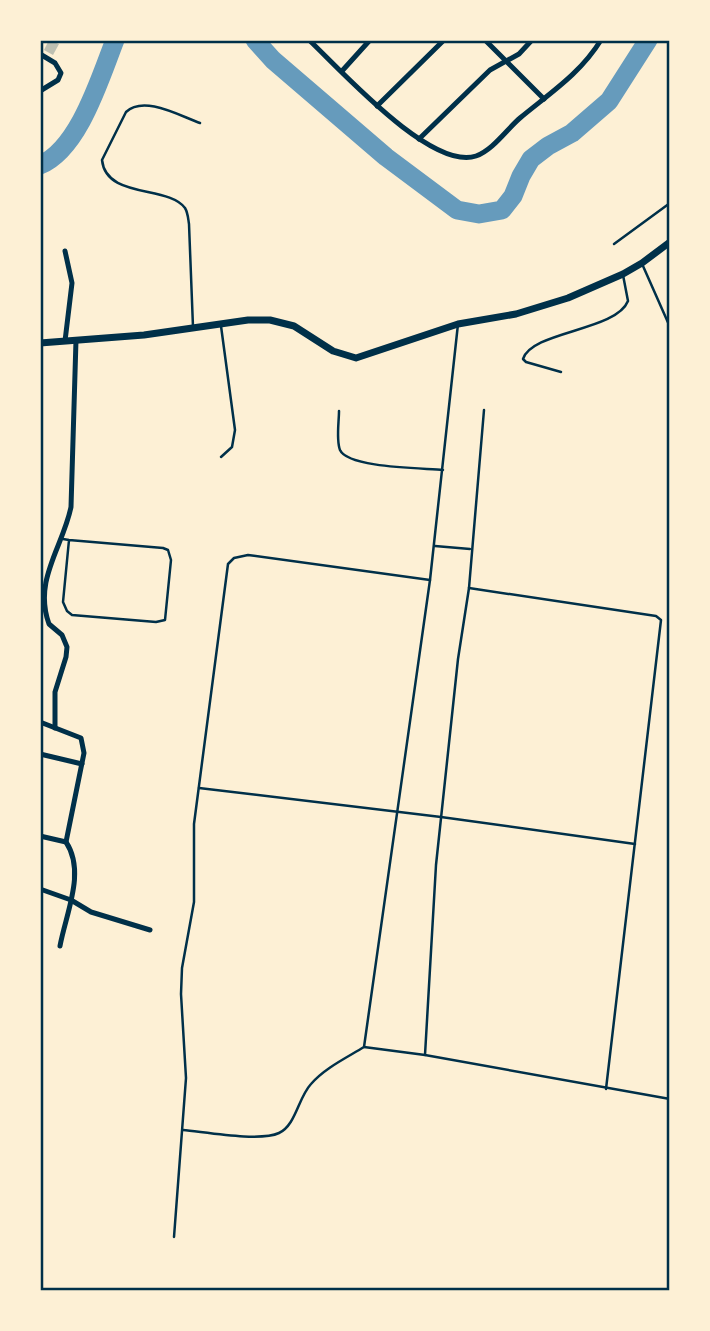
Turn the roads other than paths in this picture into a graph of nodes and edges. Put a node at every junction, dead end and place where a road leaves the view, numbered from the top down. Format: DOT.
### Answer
graph roads {
  1 [pos="309,40"];
  2 [pos="370,40"];
  3 [pos="444,40"];
  4 [pos="485,40"];
  5 [pos="532,40"];
  6 [pos="601,40"];
  7 [pos="40,54"];
  8 [pos="505,61"];
  9 [pos="342,71"];
  10 [pos="40,91"];
  11 [pos="544,99"];
  12 [pos="377,106"];
  13 [pos="200,123"];
  14 [pos="419,139"];
  15 [pos="670,203"];
  16 [pos="670,242"];
  17 [pos="614,244"];
  18 [pos="65,251"];
  19 [pos="642,263"];
  20 [pos="623,274"];
  21 [pos="220,323"];
  22 [pos="458,324"];
  23 [pos="193,327"];
  24 [pos="670,327"];
  25 [pos="76,340"];
  26 [pos="65,341"];
  27 [pos="40,343"];
  28 [pos="561,372"];
  29 [pos="484,410"];
  30 [pos="339,411"];
  31 [pos="221,457"];
  32 [pos="443,470"];
  33 [pos="60,539"];
  34 [pos="69,540"];
  35 [pos="435,546"];
  36 [pos="471,550"];
  37 [pos="430,580"];
  38 [pos="469,588"];
  39 [pos="46,595"];
  40 [pos="40,601"];
  41 [pos="40,722"];
  42 [pos="55,728"];
  43 [pos="40,754"];
  44 [pos="82,764"];
  45 [pos="198,788"];
  46 [pos="397,812"];
  47 [pos="441,817"];
  48 [pos="40,836"];
  49 [pos="66,842"];
  50 [pos="635,844"];
  51 [pos="40,889"];
  52 [pos="71,900"];
  53 [pos="150,930"];
  54 [pos="61,946"];
  55 [pos="364,1047"];
  56 [pos="425,1055"];
  57 [pos="606,1088"];
  58 [pos="670,1099"];
  59 [pos="183,1130"];
  60 [pos="174,1237"];
  1 -- 9 [label="street"];
  2 -- 9 [label="street"];
  3 -- 12 [label="street"];
  4 -- 8 [label="street"];
  5 -- 8 [label="street"];
  6 -- 11 [label="street"];
  7 -- 10 [label="street"];
  8 -- 11 [label="street"];
  8 -- 14 [label="street"];
  9 -- 12 [label="street"];
  11 -- 14 [label="street"];
  12 -- 14 [label="street"];
  13 -- 23 [label="lane"];
  15 -- 17 [label="lane"];
  16 -- 19 [label="street"];
  18 -- 26 [label="street"];
  19 -- 20 [label="street"];
  19 -- 24 [label="lane"];
  20 -- 22 [label="street"];
  20 -- 28 [label="lane"];
  21 -- 22 [label="street"];
  21 -- 23 [label="street"];
  21 -- 31 [label="lane"];
  22 -- 32 [label="lane"];
  23 -- 25 [label="street"];
  25 -- 26 [label="street"];
  25 -- 33 [label="street"];
  26 -- 27 [label="street"];
  29 -- 36 [label="lane"];
  30 -- 32 [label="lane"];
  32 -- 35 [label="lane"];
  33 -- 34 [label="lane"];
  33 -- 39 [label="street"];
  34 -- 34 [label="lane"];
  35 -- 36 [label="lane"];
  35 -- 37 [label="lane"];
  36 -- 38 [label="lane"];
  37 -- 45 [label="lane"];
  37 -- 46 [label="lane"];
  38 -- 47 [label="lane"];
  38 -- 50 [label="lane"];
  39 -- 40 [label="street"];
  39 -- 42 [label="street"];
  41 -- 42 [label="street"];
  42 -- 44 [label="street"];
  43 -- 44 [label="street"];
  44 -- 49 [label="street"];
  45 -- 46 [label="lane"];
  45 -- 59 [label="lane"];
  46 -- 47 [label="lane"];
  46 -- 55 [label="lane"];
  47 -- 50 [label="lane"];
  47 -- 56 [label="lane"];
  48 -- 49 [label="street"];
  49 -- 52 [label="street"];
  50 -- 57 [label="lane"];
  51 -- 52 [label="street"];
  52 -- 53 [label="street"];
  52 -- 54 [label="street"];
  55 -- 56 [label="lane"];
  55 -- 59 [label="lane"];
  56 -- 57 [label="lane"];
  57 -- 58 [label="lane"];
  59 -- 60 [label="lane"];
}
